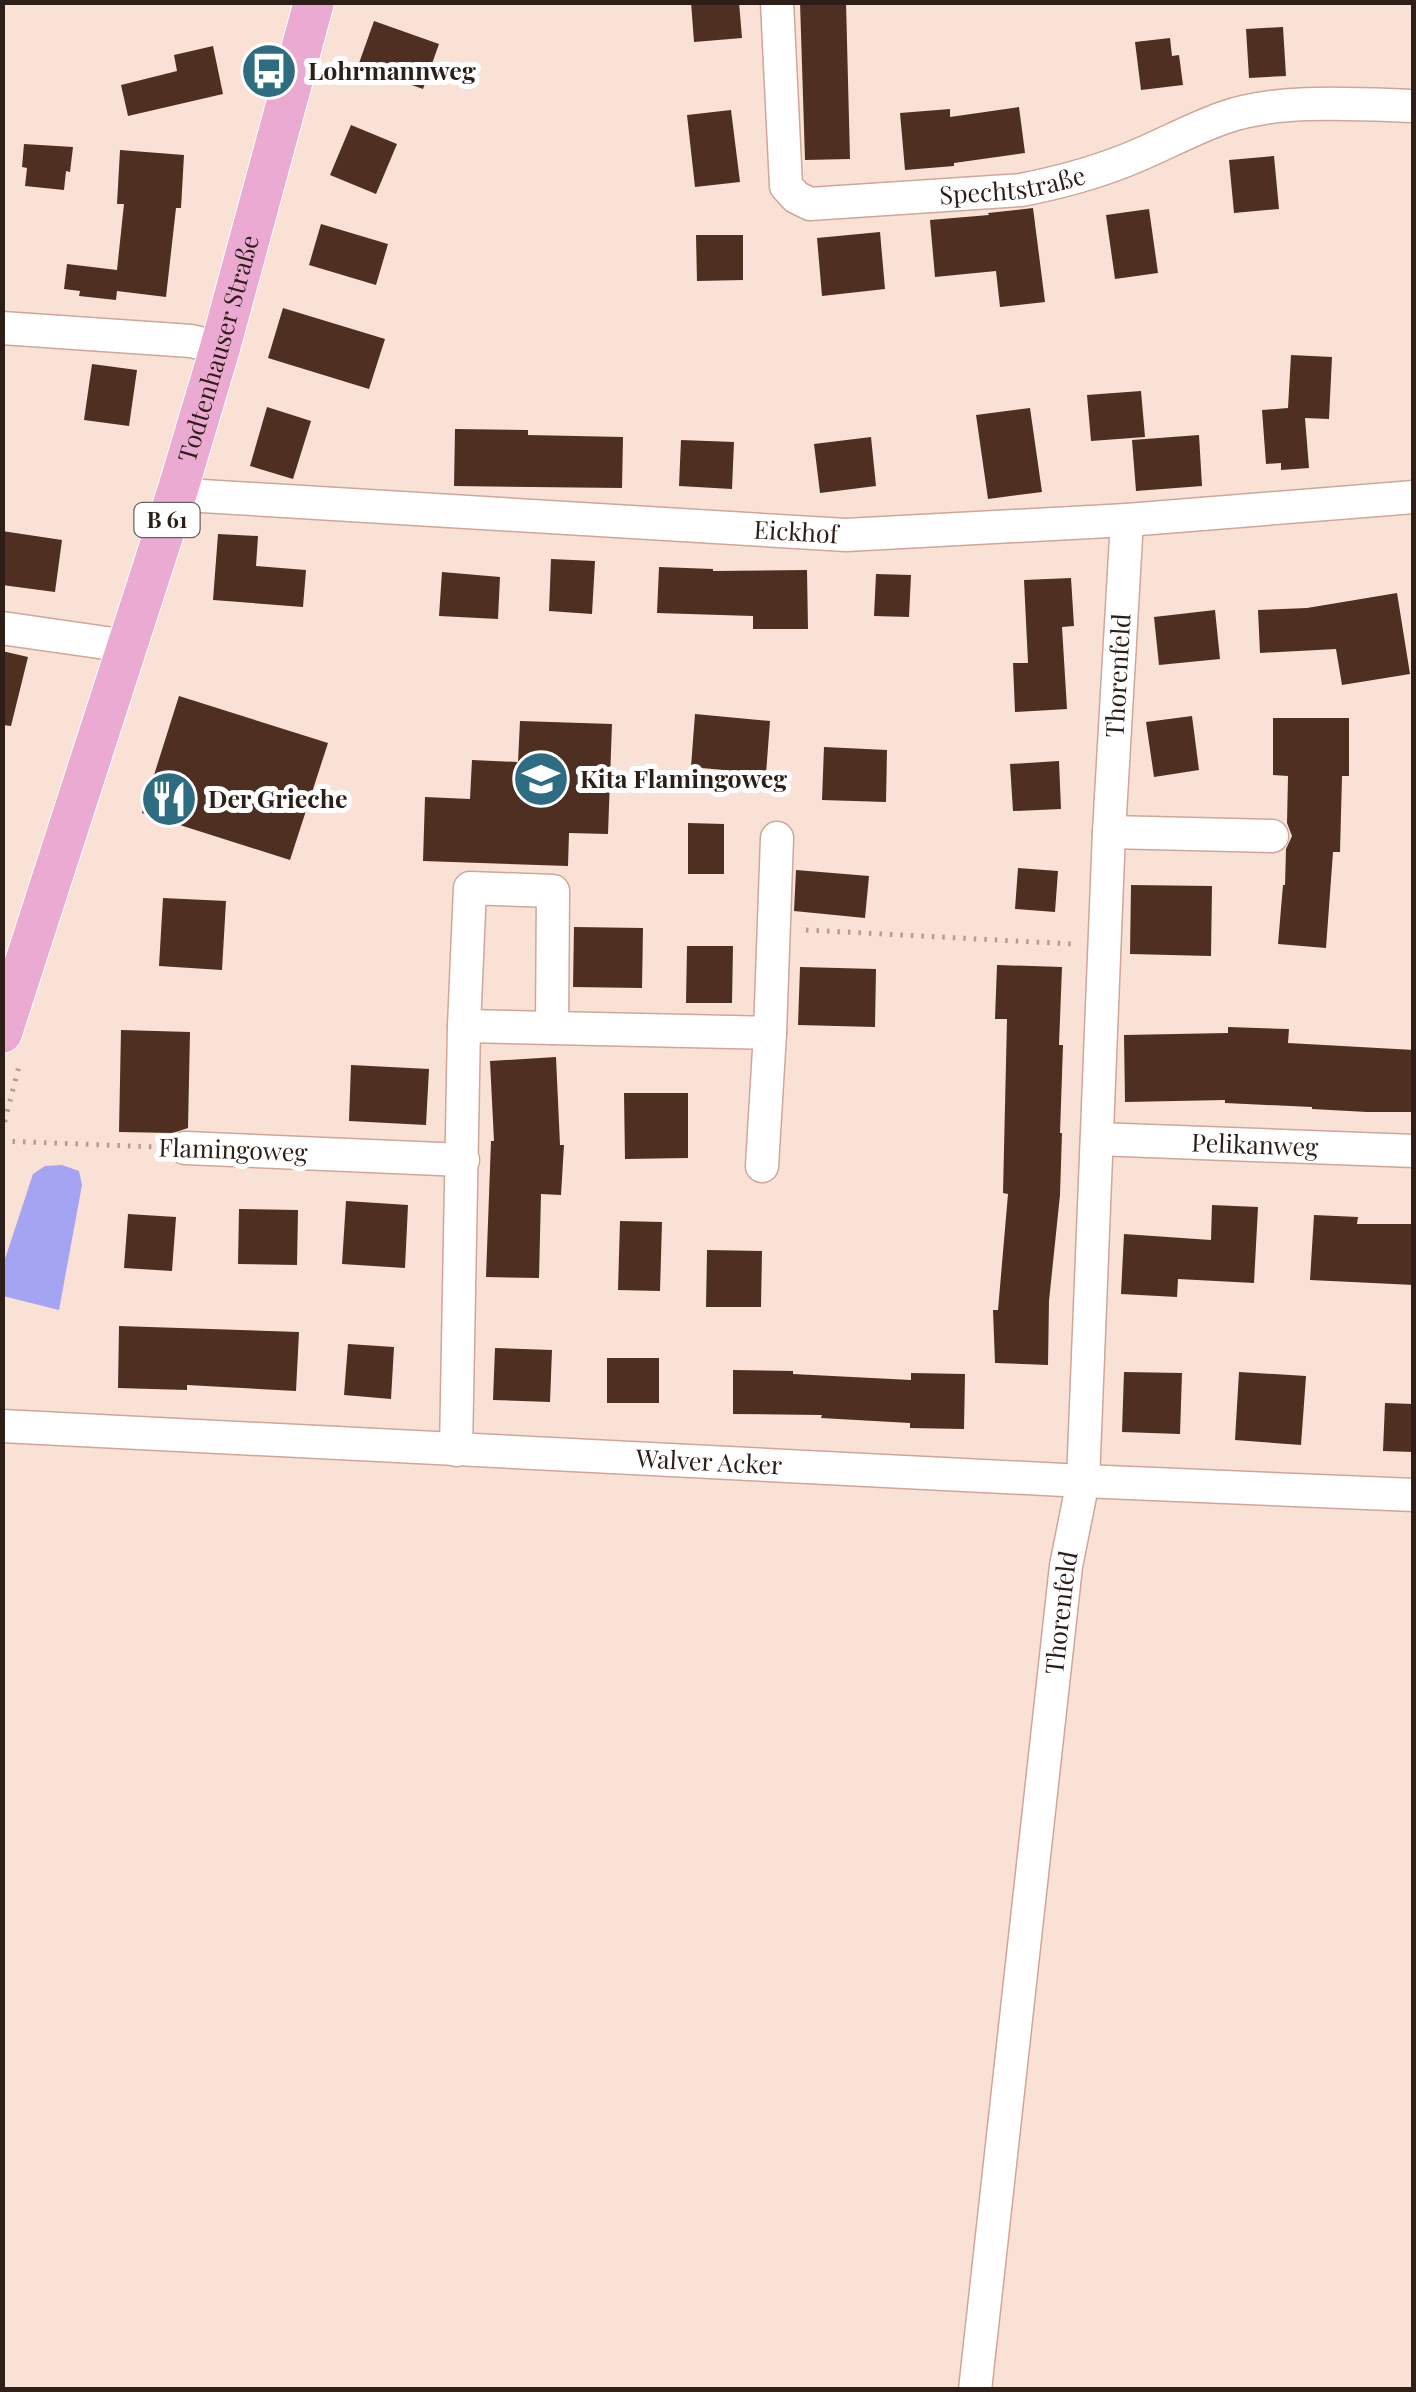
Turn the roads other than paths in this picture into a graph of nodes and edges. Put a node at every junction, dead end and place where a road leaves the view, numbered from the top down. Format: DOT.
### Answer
graph roads {
  1 [pos="314,2"];
  2 [pos="777,2"];
  3 [pos="1414,106"];
  4 [pos="2,328"];
  5 [pos="220,348"];
  6 [pos="178,489"];
  7 [pos="1414,497"];
  8 [pos="1126,520"];
  9 [pos="2,628"];
  10 [pos="127,646"];
  11 [pos="1109,832"];
  12 [pos="1272,836"];
  13 [pos="777,838"];
  14 [pos="464,1026"];
  15 [pos="552,1028"];
  16 [pos="2,1033"];
  17 [pos="770,1033"];
  18 [pos="1097,1139"];
  19 [pos="185,1148"];
  20 [pos="1414,1152"];
  21 [pos="463,1160"];
  22 [pos="762,1166"];
  23 [pos="2,1426"];
  24 [pos="456,1450"];
  25 [pos="1084,1481"];
  26 [pos="1414,1495"];
  27 [pos="975,2390"];
  1 -- 5 [label="main road, Todtenhauser Straße / B 61"];
  2 -- 3 [label="street, Spechtstraße"];
  4 -- 5 [label="street"];
  5 -- 6 [label="main road, Todtenhauser Straße / B 61"];
  6 -- 8 [label="street, Eickhof"];
  6 -- 10 [label="main road, Todtenhauser Straße / B 61"];
  7 -- 8 [label="street, Eickhof"];
  8 -- 11 [label="street, Thorenfeld"];
  9 -- 10 [label="street"];
  10 -- 16 [label="main road, Todtenhauser Straße / B 61"];
  11 -- 12 [label="street"];
  11 -- 18 [label="street, Thorenfeld"];
  13 -- 17 [label="street"];
  14 -- 15 [label="street"];
  14 -- 15 [label="street"];
  14 -- 21 [label="street"];
  15 -- 17 [label="street"];
  17 -- 22 [label="street"];
  18 -- 20 [label="street, Pelikanweg"];
  18 -- 25 [label="street, Thorenfeld"];
  19 -- 21 [label="street, Flamingoweg"];
  21 -- 24 [label="street"];
  23 -- 24 [label="street, Walver Acker"];
  24 -- 25 [label="street, Walver Acker"];
  25 -- 26 [label="street, Walver Acker"];
  25 -- 27 [label="street, Thorenfeld"];
}
